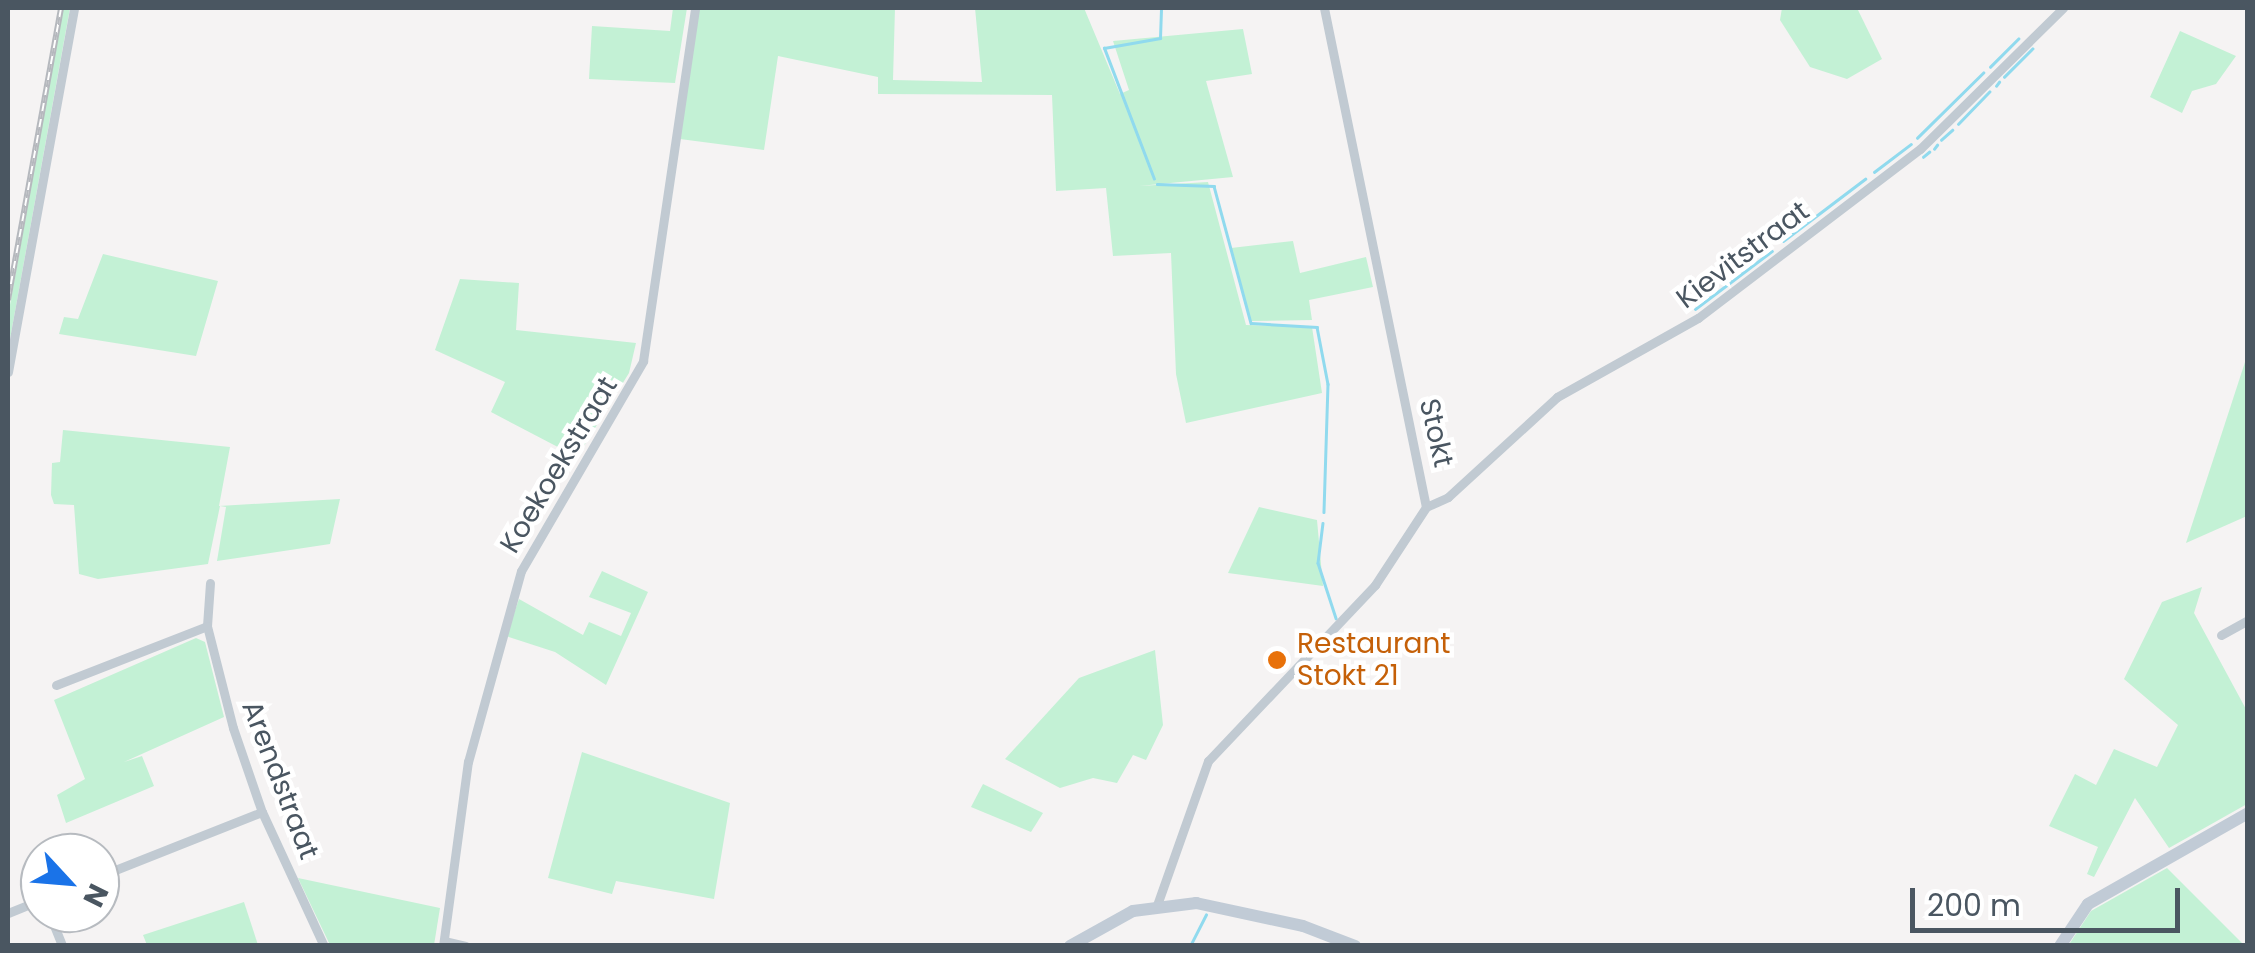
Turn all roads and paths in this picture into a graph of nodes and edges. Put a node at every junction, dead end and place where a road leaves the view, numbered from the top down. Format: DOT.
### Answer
graph roads {
  1 [pos="74,8"];
  2 [pos="696,8"];
  3 [pos="1324,8"];
  4 [pos="2063,8"];
  5 [pos="8,372"];
  6 [pos="1426,507"];
  7 [pos="210,583"];
  8 [pos="2248,620"];
  9 [pos="206,626"];
  10 [pos="2221,635"];
  11 [pos="56,686"];
  12 [pos="262,812"];
  13 [pos="2248,813"];
  14 [pos="120,868"];
  15 [pos="1157,905"];
  16 [pos="444,943"];
  17 [pos="324,946"];
  18 [pos="465,946"];
  19 [pos="1070,946"];
  20 [pos="1355,946"];
  21 [pos="2060,946"];
  1 -- 5 [label="street"];
  2 -- 16 [label="street, Koekoekstraat"];
  3 -- 6 [label="street, Stokt"];
  4 -- 6 [label="street, Kievitstraat"];
  6 -- 15 [label="street, Stokt"];
  7 -- 9 [label="street, Arendstraat"];
  8 -- 10 [label="street"];
  9 -- 11 [label="street"];
  9 -- 12 [label="street, Arendstraat"];
  12 -- 14 [label="street"];
  12 -- 17 [label="street, Arendstraat"];
  13 -- 21 [label="street"];
  15 -- 19 [label="street"];
  15 -- 20 [label="street"];
  16 -- 18 [label="street"];
}
